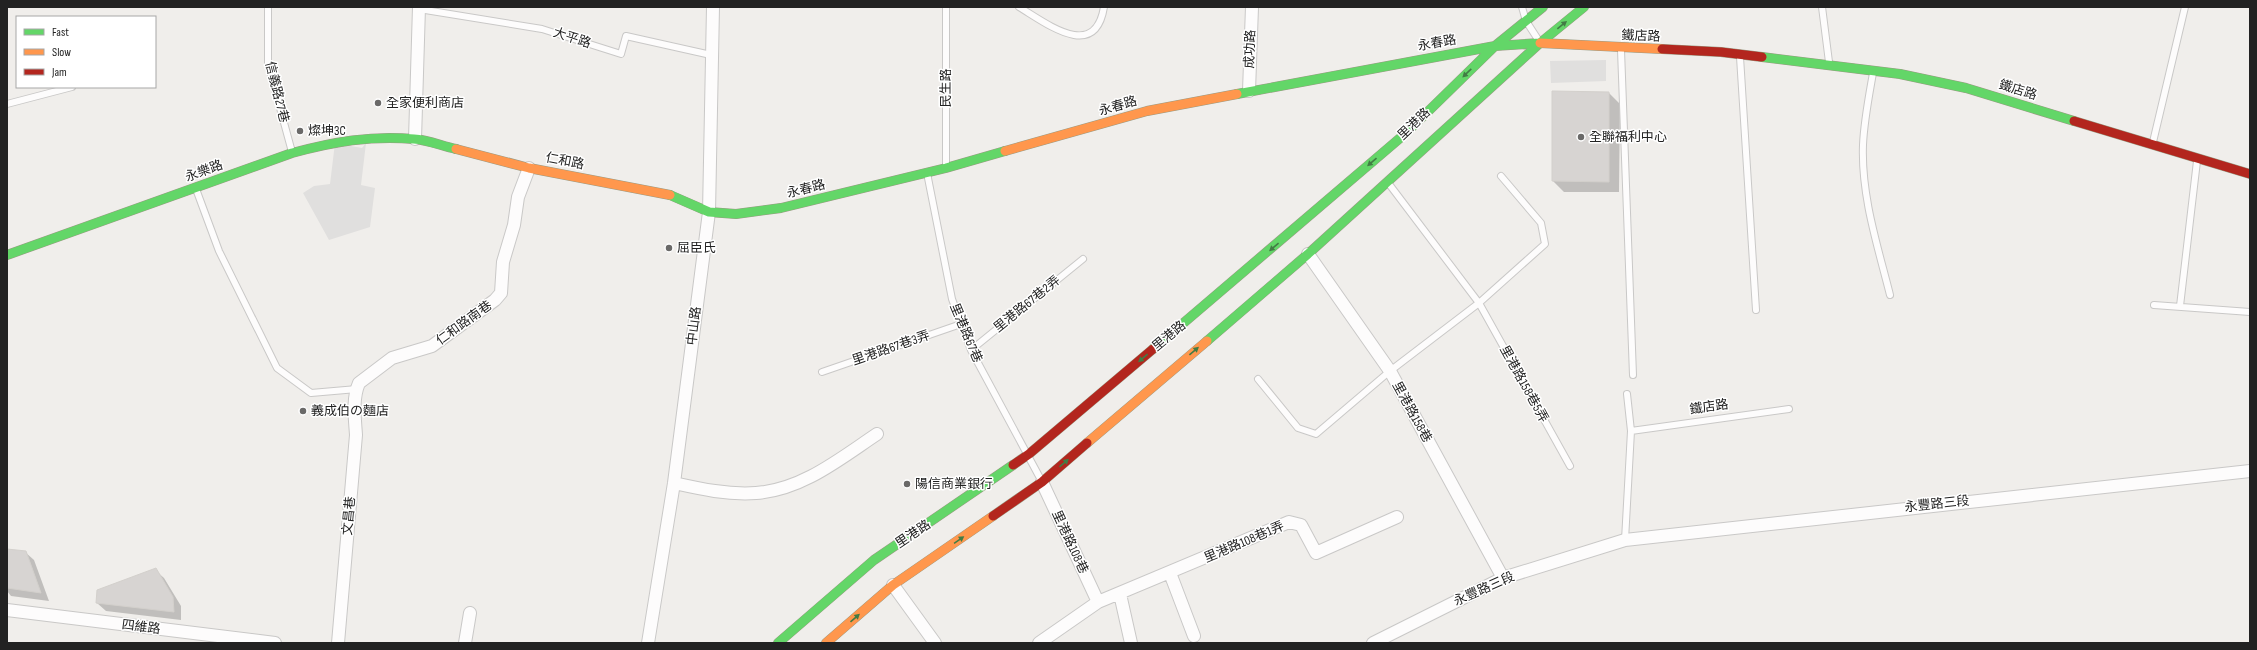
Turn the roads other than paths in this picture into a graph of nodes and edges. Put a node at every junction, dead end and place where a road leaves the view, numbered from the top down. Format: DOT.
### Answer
graph roads {
  1 [pos="268,7"];
  2 [pos="713,7"];
  3 [pos="946,7"];
  4 [pos="1019,7"];
  5 [pos="1104,7"];
  6 [pos="1252,7"];
  7 [pos="1522,7"];
  8 [pos="1543,7"];
  9 [pos="1584,7"];
  10 [pos="1822,7"];
  11 [pos="2185,7"];
  12 [pos="419,8"];
  13 [pos="1526,21"];
  14 [pos="1540,43"];
  15 [pos="1495,46"];
  16 [pos="1621,48"];
  17 [pos="711,55"];
  18 [pos="1740,55"];
  19 [pos="1830,66"];
  20 [pos="1873,71"];
  21 [pos="68,88"];
  22 [pos="1249,91"];
  23 [pos="7,104"];
  24 [pos="415,139"];
  25 [pos="2152,145"];
  26 [pos="292,153"];
  27 [pos="2198,158"];
  28 [pos="530,168"];
  29 [pos="946,168"];
  30 [pos="927,172"];
  31 [pos="2250,174"];
  32 [pos="1501,176"];
  33 [pos="1387,181"];
  34 [pos="196,188"];
  35 [pos="709,212"];
  36 [pos="1308,254"];
  37 [pos="7,255"];
  38 [pos="1083,259"];
  39 [pos="1890,296"];
  40 [pos="1478,303"];
  41 [pos="2154,305"];
  42 [pos="2180,306"];
  43 [pos="1756,310"];
  44 [pos="2250,312"];
  45 [pos="961,324"];
  46 [pos="971,350"];
  47 [pos="1390,371"];
  48 [pos="822,372"];
  49 [pos="1633,375"];
  50 [pos="1258,379"];
  51 [pos="357,389"];
  52 [pos="1627,394"];
  53 [pos="1789,409"];
  54 [pos="1631,431"];
  55 [pos="877,434"];
  56 [pos="1029,454"];
  57 [pos="1570,466"];
  58 [pos="2250,470"];
  59 [pos="1042,482"];
  60 [pos="674,483"];
  61 [pos="1397,517"];
  62 [pos="1624,540"];
  63 [pos="1170,573"];
  64 [pos="1503,578"];
  65 [pos="893,585"];
  66 [pos="1120,594"];
  67 [pos="1098,602"];
  68 [pos="7,610"];
  69 [pos="470,612"];
  70 [pos="1194,636"];
  71 [pos="275,643"];
  72 [pos="338,643"];
  73 [pos="465,643"];
  74 [pos="648,643"];
  75 [pos="778,643"];
  76 [pos="826,643"];
  77 [pos="935,643"];
  78 [pos="1039,643"];
  79 [pos="1131,643"];
  80 [pos="1373,643"];
  1 -- 26 [label="lane, 信義路27巷"];
  2 -- 17 [label="street, 中山路"];
  3 -- 29 [label="lane, 民生路"];
  4 -- 5 [label="lane"];
  6 -- 22 [label="street, 成功路"];
  7 -- 13 [label="lane"];
  8 -- 13 [label="main road, 里港路"];
  14 -- 9 [label="main road, 里港路, one-way"];
  10 -- 19 [label="lane"];
  11 -- 25 [label="lane"];
  12 -- 17 [label="lane, 大平路"];
  12 -- 24 [label="street, 大平路"];
  13 -- 14 [label="lane"];
  13 -- 15 [label="main road, 里港路"];
  14 -- 15 [label="main road, 永春路"];
  14 -- 16 [label="main road, 鐵店路"];
  14 -- 33 [label="main road, 里港路"];
  15 -- 22 [label="main road, 永春路"];
  15 -- 56 [label="main road, 里港路, one-way"];
  16 -- 18 [label="main road, 鐵店路"];
  16 -- 49 [label="lane"];
  17 -- 35 [label="street, 中山路"];
  18 -- 19 [label="main road, 鐵店路"];
  18 -- 43 [label="lane"];
  19 -- 20 [label="main road, 鐵店路"];
  20 -- 25 [label="main road, 鐵店路"];
  20 -- 39 [label="lane"];
  21 -- 23 [label="lane"];
  22 -- 29 [label="main road, 永春路"];
  24 -- 26 [label="main road, 永樂路"];
  24 -- 28 [label="main road, 仁和路"];
  25 -- 27 [label="main road, 鐵店路"];
  26 -- 34 [label="main road, 永樂路"];
  27 -- 31 [label="main road, 鐵店路"];
  27 -- 42 [label="lane"];
  28 -- 35 [label="main road, 仁和路"];
  28 -- 51 [label="street, 仁和路南巷"];
  29 -- 30 [label="main road, 永春路"];
  30 -- 35 [label="main road, 永春路"];
  30 -- 45 [label="lane, 里港路67巷"];
  32 -- 40 [label="lane"];
  33 -- 36 [label="main road, 里港路"];
  33 -- 40 [label="lane, 里港路158巷5弄"];
  34 -- 37 [label="main road, 永樂路"];
  34 -- 51 [label="lane"];
  35 -- 60 [label="street, 中山路"];
  36 -- 47 [label="street, 里港路158巷"];
  59 -- 36 [label="main road, 里港路, one-way"];
  38 -- 46 [label="lane, 里港路67巷2弄"];
  40 -- 47 [label="lane"];
  40 -- 57 [label="lane, 里港路158巷5弄"];
  41 -- 42 [label="lane"];
  42 -- 44 [label="lane"];
  45 -- 46 [label="lane, 里港路67巷"];
  45 -- 48 [label="lane, 里港路67巷3弄"];
  46 -- 56 [label="lane, 里港路67巷"];
  47 -- 50 [label="lane"];
  47 -- 64 [label="street, 里港路158巷"];
  51 -- 72 [label="street, 文昌巷"];
  52 -- 54 [label="lane"];
  53 -- 54 [label="lane, 鐵店路"];
  54 -- 62 [label="lane"];
  55 -- 60 [label="street"];
  56 -- 59 [label="lane, 里港路67巷"];
  56 -- 75 [label="main road, 里港路"];
  58 -- 62 [label="street, 永豐路三段"];
  65 -- 59 [label="main road, 里港路, one-way"];
  59 -- 67 [label="street, 里港路108巷"];
  60 -- 74 [label="street, 中山路"];
  61 -- 63 [label="street, 里港路108巷1弄"];
  62 -- 64 [label="street, 永豐路三段"];
  63 -- 66 [label="street, 里港路108巷1弄"];
  63 -- 70 [label="street"];
  64 -- 80 [label="street, 永豐路三段"];
  76 -- 65 [label="main road, 里港路, one-way"];
  65 -- 77 [label="street"];
  66 -- 67 [label="street, 里港路108巷1弄"];
  66 -- 79 [label="street"];
  67 -- 78 [label="street, 里港路108巷1弄"];
  68 -- 71 [label="street, 四維路"];
  69 -- 73 [label="street"];
}
